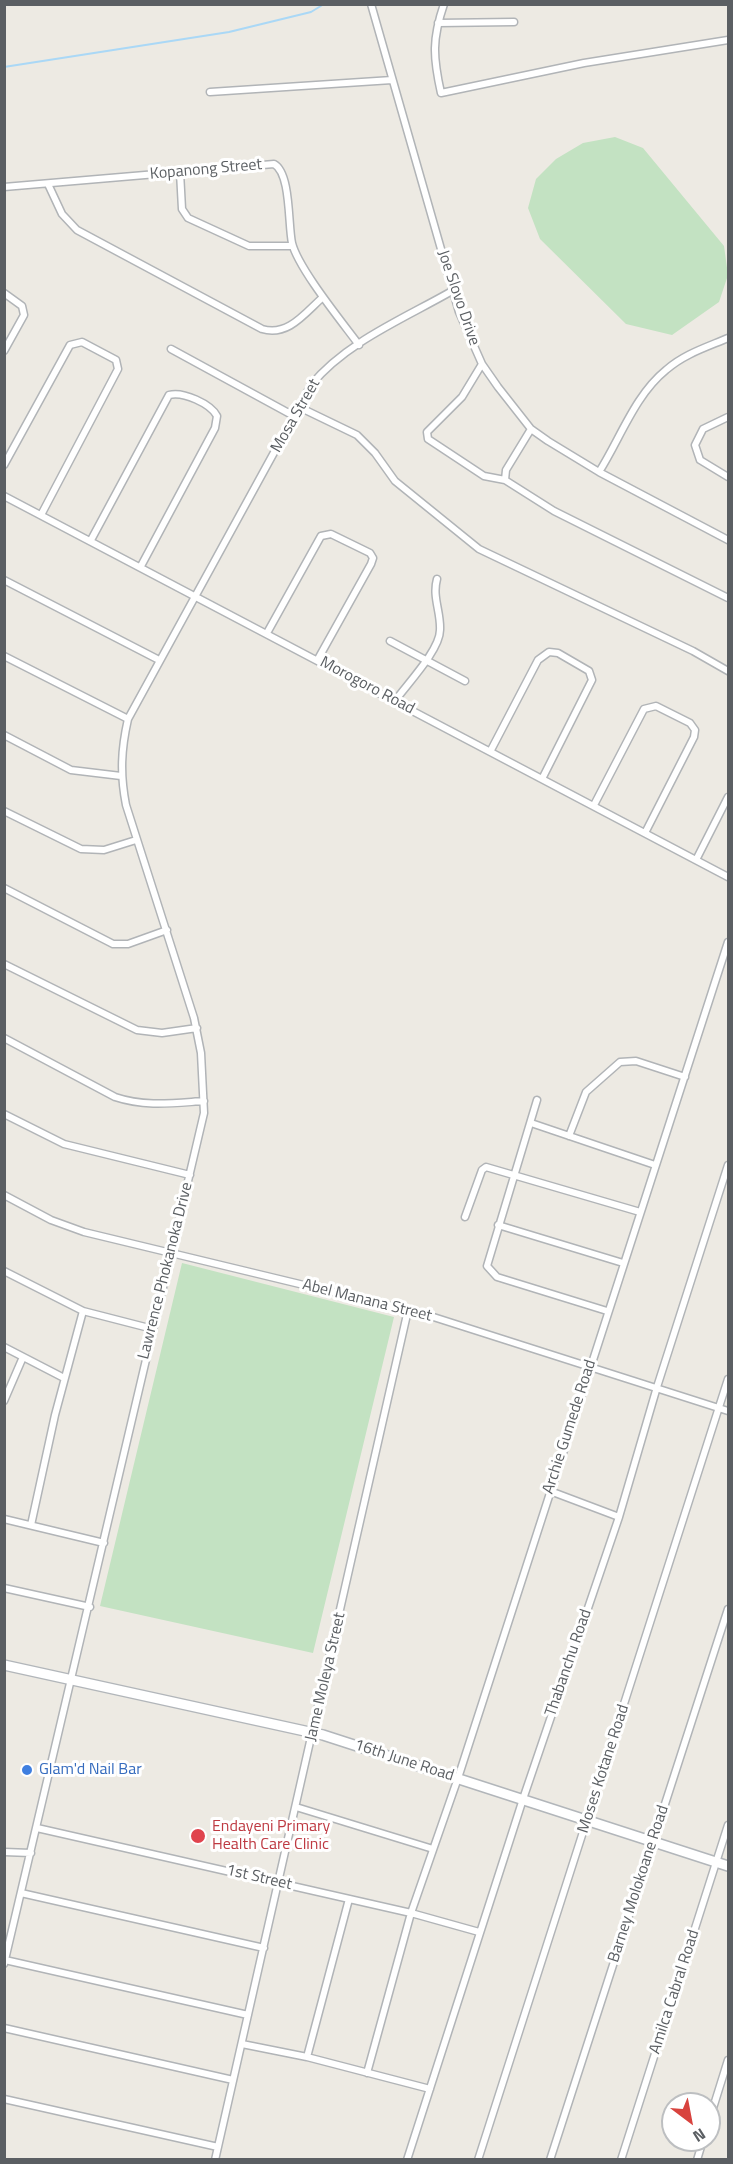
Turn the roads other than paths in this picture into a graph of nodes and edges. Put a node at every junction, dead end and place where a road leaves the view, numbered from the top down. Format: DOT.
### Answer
graph roads {
  1 [pos="371,4"];
  2 [pos="444,4"];
  3 [pos="514,22"];
  4 [pos="438,23"];
  5 [pos="729,40"];
  6 [pos="392,80"];
  7 [pos="210,92"];
  8 [pos="180,172"];
  9 [pos="48,184"];
  10 [pos="4,187"];
  11 [pos="292,246"];
  12 [pos="452,291"];
  13 [pos="4,293"];
  14 [pos="323,297"];
  15 [pos="729,338"];
  16 [pos="359,345"];
  17 [pos="171,349"];
  18 [pos="4,351"];
  19 [pos="482,364"];
  20 [pos="298,407"];
  21 [pos="294,416"];
  22 [pos="729,417"];
  23 [pos="531,429"];
  24 [pos="4,465"];
  25 [pos="598,472"];
  26 [pos="729,477"];
  27 [pos="505,480"];
  28 [pos="4,496"];
  29 [pos="41,515"];
  30 [pos="91,540"];
  31 [pos="729,540"];
  32 [pos="141,566"];
  33 [pos="437,579"];
  34 [pos="4,580"];
  35 [pos="196,595"];
  36 [pos="729,598"];
  37 [pos="267,633"];
  38 [pos="390,642"];
  39 [pos="4,656"];
  40 [pos="318,659"];
  41 [pos="159,660"];
  42 [pos="426,660"];
  43 [pos="729,671"];
  44 [pos="465,681"];
  45 [pos="395,701"];
  46 [pos="128,719"];
  47 [pos="4,735"];
  48 [pos="491,750"];
  49 [pos="121,776"];
  50 [pos="543,777"];
  51 [pos="729,797"];
  52 [pos="594,805"];
  53 [pos="4,811"];
  54 [pos="645,833"];
  55 [pos="136,840"];
  56 [pos="696,860"];
  57 [pos="729,877"];
  58 [pos="4,888"];
  59 [pos="167,930"];
  60 [pos="729,942"];
  61 [pos="4,964"];
  62 [pos="197,1028"];
  63 [pos="4,1038"];
  64 [pos="685,1077"];
  65 [pos="537,1100"];
  66 [pos="204,1101"];
  67 [pos="4,1114"];
  68 [pos="531,1124"];
  69 [pos="569,1136"];
  70 [pos="655,1165"];
  71 [pos="729,1165"];
  72 [pos="515,1174"];
  73 [pos="190,1175"];
  74 [pos="4,1195"];
  75 [pos="640,1212"];
  76 [pos="465,1217"];
  77 [pos="498,1225"];
  78 [pos="171,1254"];
  79 [pos="623,1263"];
  80 [pos="4,1271"];
  81 [pos="408,1310"];
  82 [pos="83,1311"];
  83 [pos="607,1311"];
  84 [pos="153,1329"];
  85 [pos="4,1347"];
  86 [pos="23,1357"];
  87 [pos="590,1367"];
  88 [pos="64,1378"];
  89 [pos="729,1379"];
  90 [pos="657,1387"];
  91 [pos="4,1401"];
  92 [pos="719,1408"];
  93 [pos="729,1411"];
  94 [pos="550,1491"];
  95 [pos="619,1517"];
  96 [pos="4,1519"];
  97 [pos="31,1525"];
  98 [pos="104,1543"];
  99 [pos="4,1588"];
  100 [pos="90,1607"];
  101 [pos="729,1609"];
  102 [pos="5,1667"];
  103 [pos="72,1680"];
  104 [pos="313,1733"];
  105 [pos="458,1778"];
  106 [pos="523,1799"];
  107 [pos="296,1807"];
  108 [pos="588,1820"];
  109 [pos="729,1825"];
  110 [pos="37,1828"];
  111 [pos="653,1842"];
  112 [pos="433,1849"];
  113 [pos="4,1852"];
  114 [pos="31,1853"];
  115 [pos="717,1862"];
  116 [pos="729,1866"];
  117 [pos="279,1882"];
  118 [pos="21,1893"];
  119 [pos="350,1899"];
  120 [pos="411,1913"];
  121 [pos="479,1932"];
  122 [pos="264,1948"];
  123 [pos="5,1962"];
  124 [pos="248,2015"];
  125 [pos="4,2028"];
  126 [pos="242,2044"];
  127 [pos="307,2057"];
  128 [pos="729,2060"];
  129 [pos="366,2073"];
  130 [pos="233,2080"];
  131 [pos="430,2089"];
  132 [pos="719,2092"];
  133 [pos="4,2098"];
  134 [pos="218,2146"];
  135 [pos="215,2160"];
  136 [pos="407,2160"];
  137 [pos="478,2160"];
  138 [pos="550,2160"];
  139 [pos="621,2160"];
  1 -- 6 [label="street, Joe Slovo Drive"];
  2 -- 4 [label="street"];
  3 -- 4 [label="street"];
  4 -- 5 [label="street"];
  6 -- 7 [label="street"];
  6 -- 12 [label="street, Joe Slovo Drive"];
  8 -- 9 [label="street, Kopanong Street"];
  8 -- 11 [label="street"];
  8 -- 11 [label="street, Kopanong Street"];
  9 -- 10 [label="street, Kopanong Street"];
  9 -- 14 [label="street"];
  11 -- 14 [label="street, Kopanong Street"];
  12 -- 16 [label="street, Mosa Street"];
  12 -- 19 [label="street, Joe Slovo Drive"];
  13 -- 18 [label="street"];
  14 -- 16 [label="street, Kopanong Street"];
  15 -- 25 [label="street"];
  16 -- 20 [label="street, Mosa Street"];
  17 -- 21 [label="street"];
  19 -- 23 [label="street, Joe Slovo Drive"];
  19 -- 27 [label="street"];
  20 -- 21 [label="street, Mosa Street"];
  20 -- 43 [label="street"];
  21 -- 35 [label="street, Mosa Street"];
  22 -- 26 [label="street"];
  23 -- 25 [label="street, Joe Slovo Drive"];
  23 -- 27 [label="street"];
  24 -- 29 [label="street"];
  25 -- 31 [label="street, Joe Slovo Drive"];
  27 -- 36 [label="street"];
  28 -- 29 [label="street, Morogoro Road"];
  29 -- 30 [label="street, Morogoro Road"];
  30 -- 32 [label="street, Morogoro Road"];
  30 -- 32 [label="street"];
  32 -- 35 [label="street, Morogoro Road"];
  33 -- 42 [label="street"];
  34 -- 41 [label="street"];
  35 -- 37 [label="street, Morogoro Road"];
  35 -- 41 [label="street, Lawrence Phokanoka Drive"];
  37 -- 40 [label="street, Morogoro Road"];
  37 -- 40 [label="street"];
  38 -- 42 [label="street"];
  39 -- 46 [label="street"];
  40 -- 45 [label="street, Morogoro Road"];
  41 -- 46 [label="street, Lawrence Phokanoka Drive"];
  42 -- 44 [label="street"];
  42 -- 45 [label="street"];
  45 -- 48 [label="street, Morogoro Road"];
  46 -- 49 [label="street, Lawrence Phokanoka Drive"];
  47 -- 49 [label="street"];
  48 -- 50 [label="street, Morogoro Road"];
  48 -- 50 [label="street"];
  49 -- 55 [label="street, Lawrence Phokanoka Drive"];
  50 -- 52 [label="street, Morogoro Road"];
  51 -- 56 [label="street"];
  52 -- 54 [label="street, Morogoro Road"];
  52 -- 54 [label="street"];
  53 -- 55 [label="street"];
  54 -- 56 [label="street, Morogoro Road"];
  55 -- 59 [label="street, Lawrence Phokanoka Drive"];
  56 -- 57 [label="street, Morogoro Road"];
  58 -- 59 [label="street"];
  59 -- 62 [label="street, Lawrence Phokanoka Drive"];
  60 -- 64 [label="street, Archie Gumede Road"];
  61 -- 62 [label="street"];
  62 -- 66 [label="street, Lawrence Phokanoka Drive"];
  63 -- 66 [label="street"];
  64 -- 69 [label="street"];
  64 -- 70 [label="street, Archie Gumede Road"];
  65 -- 68 [label="street"];
  66 -- 73 [label="street, Lawrence Phokanoka Drive"];
  67 -- 73 [label="street"];
  68 -- 69 [label="street"];
  68 -- 72 [label="street"];
  69 -- 70 [label="street"];
  70 -- 75 [label="street, Archie Gumede Road"];
  71 -- 90 [label="street, Thabanchu Road"];
  72 -- 75 [label="street"];
  72 -- 76 [label="street"];
  72 -- 77 [label="street"];
  73 -- 78 [label="street, Lawrence Phokanoka Drive"];
  74 -- 78 [label="street, Abel Manana Street"];
  75 -- 79 [label="street, Archie Gumede Road"];
  77 -- 79 [label="street"];
  77 -- 83 [label="street"];
  78 -- 81 [label="street, Abel Manana Street"];
  78 -- 84 [label="street, Lawrence Phokanoka Drive"];
  79 -- 83 [label="street, Archie Gumede Road"];
  80 -- 82 [label="street"];
  81 -- 87 [label="street, Abel Manana Street"];
  81 -- 104 [label="street, Jame Moleya Street"];
  82 -- 84 [label="street"];
  82 -- 88 [label="street"];
  83 -- 87 [label="street, Archie Gumede Road"];
  84 -- 98 [label="street, Lawrence Phokanoka Drive"];
  85 -- 86 [label="street"];
  86 -- 88 [label="street"];
  86 -- 91 [label="street"];
  87 -- 90 [label="street, Abel Manana Street"];
  87 -- 94 [label="street, Archie Gumede Road"];
  88 -- 97 [label="street"];
  89 -- 92 [label="street, Moses Kotane Road"];
  90 -- 92 [label="street, Abel Manana Street"];
  90 -- 95 [label="street, Thabanchu Road"];
  92 -- 93 [label="street, Abel Manana Street"];
  92 -- 108 [label="street, Moses Kotane Road"];
  94 -- 95 [label="street"];
  94 -- 105 [label="street, Archie Gumede Road"];
  95 -- 106 [label="street, Thabanchu Road"];
  96 -- 97 [label="street"];
  97 -- 98 [label="street"];
  98 -- 100 [label="street, Lawrence Phokanoka Drive"];
  99 -- 100 [label="street"];
  100 -- 103 [label="street, Lawrence Phokanoka Drive"];
  101 -- 111 [label="street, Barney Molokoane Road"];
  102 -- 103 [label="street, 16th June Road"];
  103 -- 104 [label="street, 16th June Road"];
  103 -- 110 [label="street, Lawrence Phokanoka Drive"];
  104 -- 105 [label="street, 16th June Road"];
  104 -- 107 [label="street, Jame Moleya Street"];
  105 -- 106 [label="street, 16th June Road"];
  105 -- 112 [label="street, Archie Gumede Road"];
  106 -- 108 [label="street, 16th June Road"];
  106 -- 121 [label="street, Thabanchu Road"];
  107 -- 112 [label="street"];
  107 -- 117 [label="street, Jame Moleya Street"];
  108 -- 111 [label="street, 16th June Road"];
  108 -- 137 [label="street, Moses Kotane Road"];
  109 -- 115 [label="street, Amilca Cabral Road"];
  110 -- 114 [label="street, Lawrence Phokanoka Drive"];
  110 -- 117 [label="street, 1st Street"];
  111 -- 115 [label="street, 16th June Road"];
  111 -- 138 [label="street, Barney Molokoane Road"];
  112 -- 120 [label="street, Archie Gumede Road"];
  113 -- 114 [label="street"];
  114 -- 118 [label="street, Lawrence Phokanoka Drive"];
  115 -- 116 [label="street, 16th June Road"];
  115 -- 139 [label="street, Amilca Cabral Road"];
  117 -- 119 [label="street, 1st Street"];
  117 -- 122 [label="street, Jame Moleya Street"];
  118 -- 122 [label="street"];
  118 -- 123 [label="street, Lawrence Phokanoka Drive"];
  119 -- 120 [label="street, 1st Street"];
  119 -- 127 [label="street"];
  120 -- 121 [label="street, 1st Street"];
  120 -- 129 [label="street, Archie Gumede Road"];
  121 -- 131 [label="street, Thabanchu Road"];
  122 -- 124 [label="street, Jame Moleya Street"];
  123 -- 124 [label="street"];
  124 -- 126 [label="street, Jame Moleya Street"];
  125 -- 130 [label="street"];
  126 -- 127 [label="street"];
  126 -- 130 [label="street, Jame Moleya Street"];
  127 -- 129 [label="street"];
  128 -- 132 [label="street"];
  129 -- 131 [label="street"];
  130 -- 134 [label="street, Jame Moleya Street"];
  131 -- 136 [label="street, Thabanchu Road"];
  133 -- 134 [label="street"];
  134 -- 135 [label="street, Jame Moleya Street"];
}
